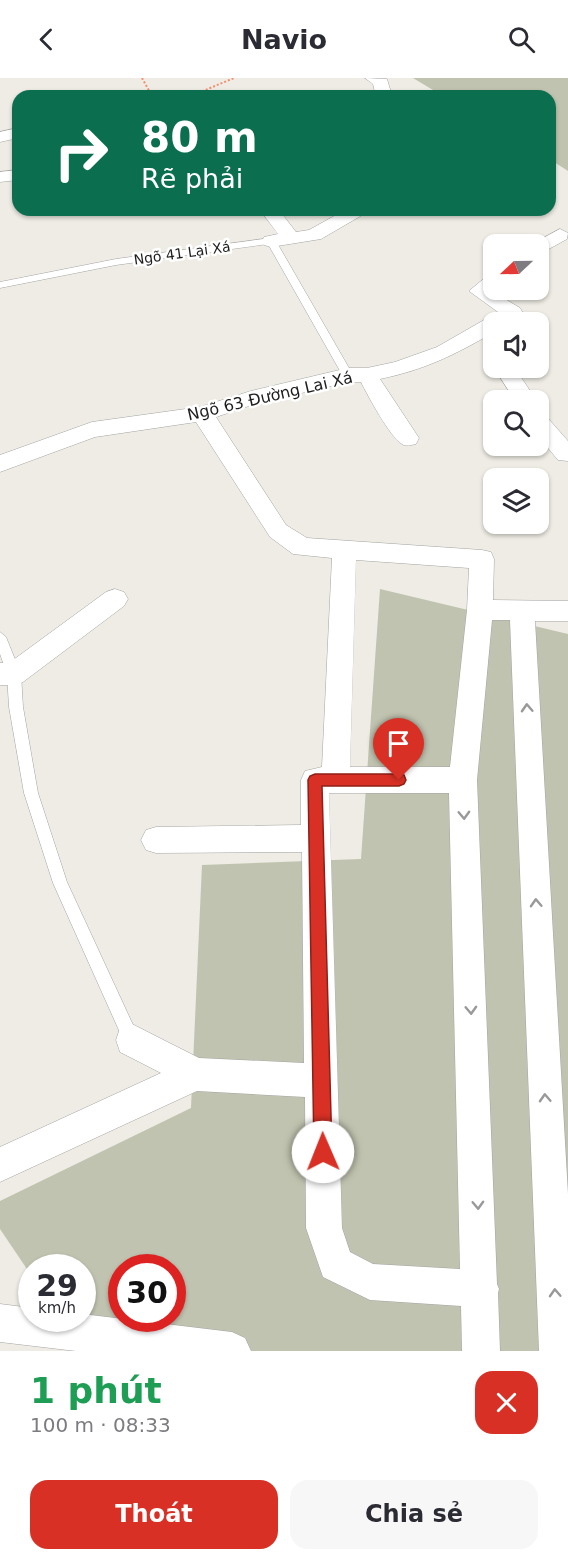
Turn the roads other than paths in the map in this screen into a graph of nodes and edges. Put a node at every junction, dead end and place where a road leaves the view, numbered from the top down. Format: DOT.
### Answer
graph roads {
  1 [pos="373,78"];
  2 [pos="383,90"];
  3 [pos="274,216"];
  4 [pos="347,216"];
  5 [pos="560,235"];
  6 [pos="290,237"];
  7 [pos="271,241"];
  8 [pos="549,242"];
  9 [pos="0,285"];
  10 [pos="493,300"];
  11 [pos="511,312"];
  12 [pos="483,349"];
  13 [pos="358,375"];
  14 [pos="202,414"];
  15 [pos="549,434"];
  16 [pos="408,438"];
  17 [pos="566,454"];
  18 [pos="0,464"];
  19 [pos="344,550"];
  20 [pos="115,599"];
  21 [pos="522,609"];
  22 [pos="480,610"];
  23 [pos="568,611"];
  24 [pos="0,637"];
  25 [pos="7,674"];
  26 [pos="336,780"];
  27 [pos="463,780"];
  28 [pos="316,838"];
  29 [pos="156,840"];
  30 [pos="132,1040"];
  31 [pos="196,1074"];
  32 [pos="321,1081"];
  33 [pos="0,1165"];
  34 [pos="481,1289"];
  35 [pos="0,1323"];
  36 [pos="71,1341"];
  37 [pos="232,1351"];
  38 [pos="481,1351"];
  39 [pos="558,1351"];
  1 -- 2 [label="street"];
  3 -- 6 [label="street"];
  4 -- 6 [label="street, Ngõ 41 Lại Xá"];
  5 -- 8 [label="street"];
  6 -- 7 [label="street, Ngõ 41 Lại Xá"];
  7 -- 9 [label="lane, Ngõ 41 Lại Xá"];
  7 -- 13 [label="lane"];
  10 -- 11 [label="street, Ngõ 63 Đường Lai Xá"];
  12 -- 13 [label="street, Ngõ 63 Đường Lai Xá"];
  13 -- 14 [label="street, Ngõ 63 Đường Lai Xá"];
  13 -- 16 [label="street, Ngõ 63 Đường Lai Xá"];
  14 -- 18 [label="street, Ngõ 63 Đường Lai Xá"];
  14 -- 19 [label="street"];
  15 -- 17 [label="street"];
  19 -- 22 [label="street"];
  19 -- 26 [label="street"];
  20 -- 25 [label="street"];
  21 -- 22 [label="street"];
  21 -- 23 [label="street"];
  39 -- 21 [label="street, one-way"];
  22 -- 27 [label="street"];
  24 -- 25 [label="lane"];
  25 -- 30 [label="lane"];
  26 -- 27 [label="street"];
  26 -- 28 [label="street"];
  27 -- 34 [label="street, one-way"];
  28 -- 29 [label="street"];
  28 -- 32 [label="street"];
  30 -- 31 [label="street"];
  31 -- 32 [label="street"];
  31 -- 33 [label="street"];
  32 -- 34 [label="street"];
  34 -- 38 [label="street"];
  35 -- 36 [label="street"];
  36 -- 37 [label="street"];
}
